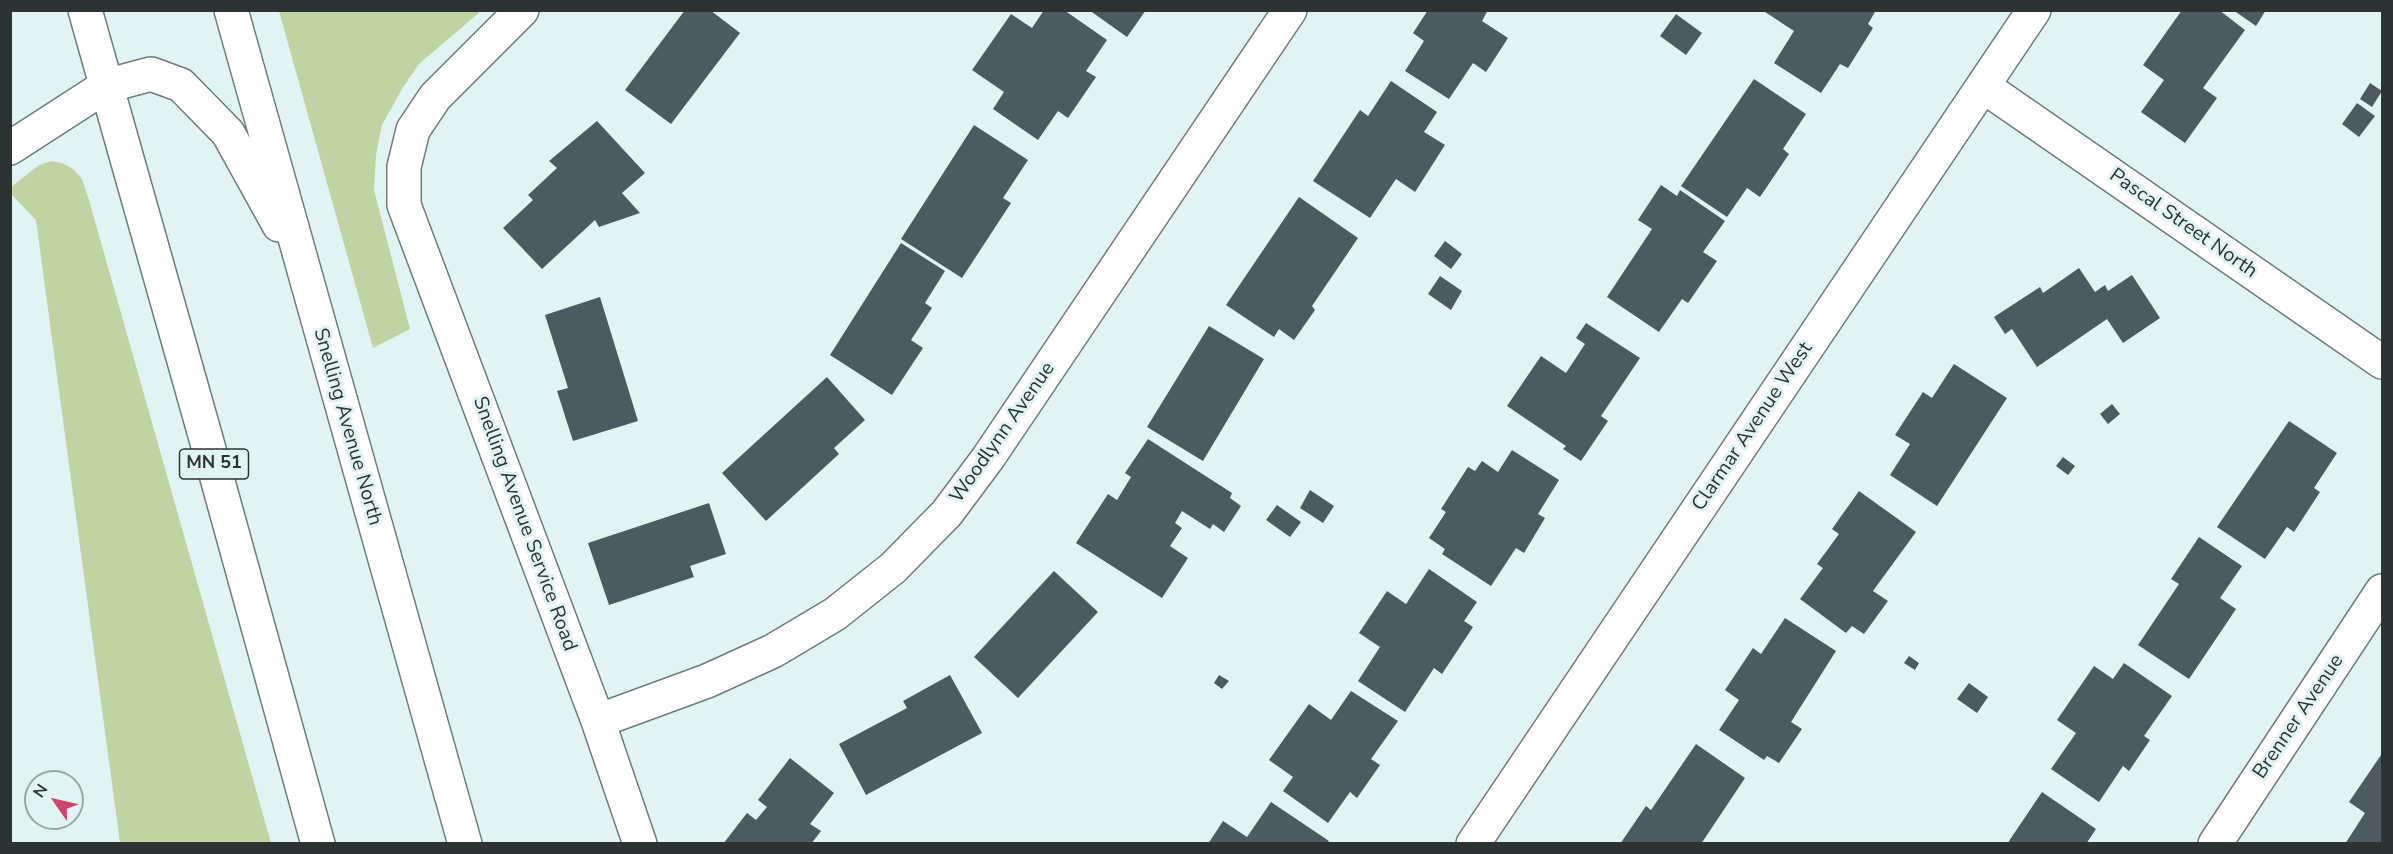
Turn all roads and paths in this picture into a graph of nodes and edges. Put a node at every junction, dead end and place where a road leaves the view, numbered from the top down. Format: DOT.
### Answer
graph roads {
  1 [pos="85,10"];
  2 [pos="231,10"];
  3 [pos="522,10"];
  4 [pos="1290,10"];
  5 [pos="2034,10"];
  6 [pos="106,86"];
  7 [pos="1983,86"];
  8 [pos="10,148"];
  9 [pos="306,274"];
  10 [pos="2382,362"];
  11 [pos="2382,591"];
  12 [pos="598,721"];
  13 [pos="318,843"];
  14 [pos="465,843"];
  15 [pos="640,843"];
  16 [pos="1473,843"];
  17 [pos="2215,843"];
  1 -- 6 [label="main road, MN 51"];
  2 -- 9 [label="main road, Snelling Avenue North"];
  3 -- 12 [label="main road, Snelling Avenue Service Road"];
  4 -- 12 [label="main road, Woodlynn Avenue"];
  5 -- 7 [label="main road, Clarmar Avenue West"];
  6 -- 8 [label="main road"];
  6 -- 9 [label="main road"];
  6 -- 13 [label="main road, MN 51"];
  7 -- 10 [label="main road, Pascal Street North"];
  7 -- 16 [label="main road, Clarmar Avenue West"];
  9 -- 14 [label="main road, Snelling Avenue North"];
  11 -- 17 [label="main road, Brenner Avenue"];
  12 -- 15 [label="main road, Snelling Avenue Service Road"];
}
